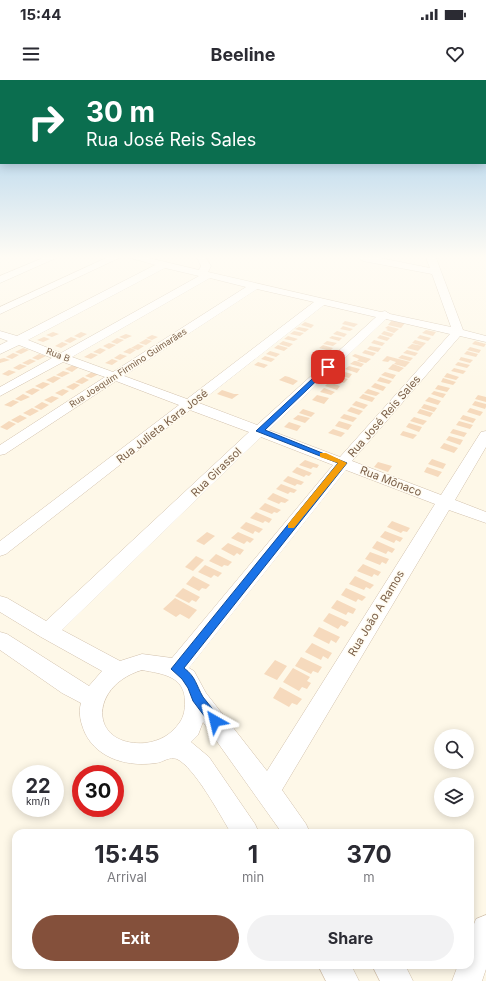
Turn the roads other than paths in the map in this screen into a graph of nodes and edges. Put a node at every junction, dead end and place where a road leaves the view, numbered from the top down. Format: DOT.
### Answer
graph roads {
  1 [pos="24,300"];
  2 [pos="95,300"];
  3 [pos="160,300"];
  4 [pos="233,300"];
  5 [pos="318,300"];
  6 [pos="446,300"];
  7 [pos="322,301"];
  8 [pos="0,311"];
  9 [pos="385,314"];
  10 [pos="458,332"];
  11 [pos="0,334"];
  12 [pos="486,339"];
  13 [pos="18,340"];
  14 [pos="0,350"];
  15 [pos="63,357"];
  16 [pos="116,376"];
  17 [pos="0,392"];
  18 [pos="190,404"];
  19 [pos="260,431"];
  20 [pos="486,435"];
  21 [pos="0,451"];
  22 [pos="343,463"];
  23 [pos="444,501"];
  24 [pos="486,518"];
  25 [pos="0,550"];
  26 [pos="0,603"];
  27 [pos="48,632"];
  28 [pos="0,640"];
  29 [pos="176,669"];
  30 [pos="119,670"];
  31 [pos="197,698"];
  32 [pos="93,699"];
  33 [pos="168,747"];
  34 [pos="268,791"];
  35 [pos="243,829"];
  36 [pos="294,829"];
  37 [pos="486,929"];
  38 [pos="474,962"];
  39 [pos="336,969"];
  40 [pos="390,969"];
  41 [pos="471,969"];
  42 [pos="344,981"];
  43 [pos="398,981"];
  44 [pos="467,981"];
  1 -- 8 [label="street"];
  2 -- 13 [label="street"];
  3 -- 15 [label="street"];
  4 -- 16 [label="street, Rua Joaquim Firmino Guimarães"];
  5 -- 7 [label="street"];
  6 -- 10 [label="street"];
  7 -- 9 [label="street"];
  7 -- 18 [label="street, Rua Julieta Kara José"];
  9 -- 10 [label="street"];
  9 -- 19 [label="street, Rua Girassol"];
  10 -- 12 [label="street"];
  10 -- 22 [label="street, Rua José Reis Sales"];
  11 -- 13 [label="street, Rua B"];
  13 -- 14 [label="street"];
  13 -- 15 [label="street, Rua B"];
  15 -- 16 [label="street, Rua B"];
  15 -- 17 [label="street"];
  16 -- 18 [label="street, Rua Mônaco"];
  16 -- 21 [label="street, Rua Joaquim Firmino Guimarães"];
  18 -- 19 [label="street, Rua Mônaco"];
  18 -- 25 [label="street, Rua Julieta Kara José"];
  19 -- 22 [label="street, Rua Mônaco"];
  19 -- 27 [label="street, Rua Girassol"];
  20 -- 23 [label="street, Rua João A Ramos"];
  22 -- 23 [label="street, Rua Mônaco"];
  22 -- 29 [label="street, Rua José Reis Sales"];
  23 -- 24 [label="street, Rua Mônaco"];
  23 -- 34 [label="street, Rua João A Ramos"];
  26 -- 27 [label="street"];
  27 -- 30 [label="street"];
  28 -- 32 [label="street"];
  29 -- 30 [label="street"];
  29 -- 31 [label="street"];
  30 -- 32 [label="street"];
  31 -- 33 [label="street"];
  31 -- 34 [label="street"];
  32 -- 33 [label="street"];
  33 -- 35 [label="street"];
  34 -- 36 [label="street"];
  37 -- 38 [label="street"];
  39 -- 42 [label="street"];
  40 -- 43 [label="street"];
  41 -- 44 [label="street"];
}
